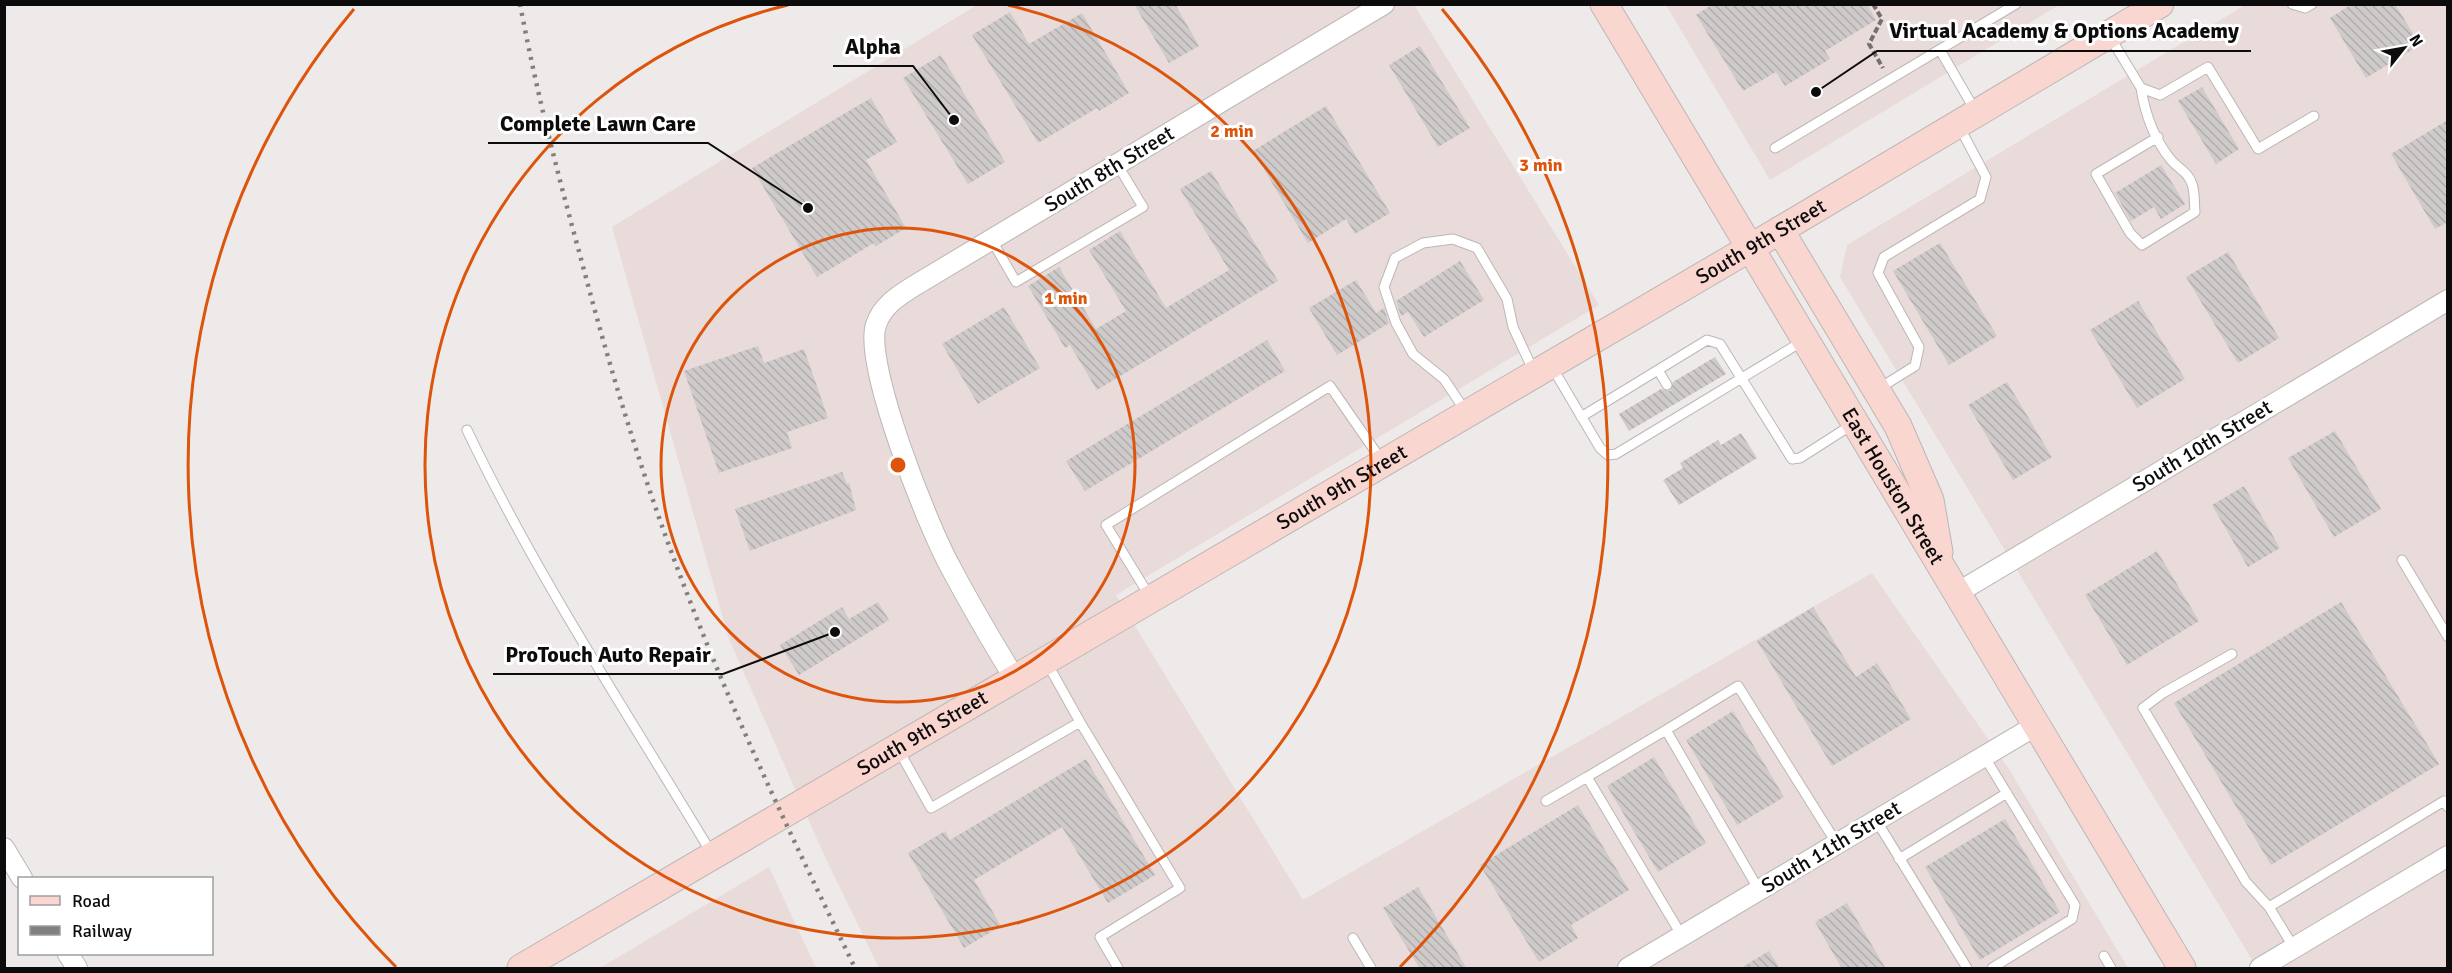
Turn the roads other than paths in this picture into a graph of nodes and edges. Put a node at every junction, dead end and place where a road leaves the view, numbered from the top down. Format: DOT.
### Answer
graph roads {
  1 [pos="1384,4"];
  2 [pos="1604,4"];
  3 [pos="2016,4"];
  4 [pos="2160,4"];
  5 [pos="2292,4"];
  6 [pos="2312,4"];
  7 [pos="2109,35"];
  8 [pos="1940,50"];
  9 [pos="2141,88"];
  10 [pos="2314,116"];
  11 [pos="1968,119"];
  12 [pos="2158,137"];
  13 [pos="1775,148"];
  14 [pos="1117,164"];
  15 [pos="1780,230"];
  16 [pos="991,239"];
  17 [pos="1750,248"];
  18 [pos="2448,300"];
  19 [pos="1805,340"];
  20 [pos="1543,370"];
  21 [pos="1658,370"];
  22 [pos="1740,379"];
  23 [pos="1667,385"];
  24 [pos="1876,390"];
  25 [pos="1678,402"];
  26 [pos="1685,412"];
  27 [pos="1467,414"];
  28 [pos="1581,417"];
  29 [pos="1854,423"];
  30 [pos="467,430"];
  31 [pos="1384,463"];
  32 [pos="2402,560"];
  33 [pos="1942,568"];
  34 [pos="1957,593"];
  35 [pos="1152,599"];
  36 [pos="2448,637"];
  37 [pos="2232,654"];
  38 [pos="1046,661"];
  39 [pos="1015,679"];
  40 [pos="1080,722"];
  41 [pos="2035,726"];
  42 [pos="1666,730"];
  43 [pos="897,747"];
  44 [pos="1984,756"];
  45 [pos="1587,777"];
  46 [pos="2007,793"];
  47 [pos="1546,801"];
  48 [pos="2448,807"];
  49 [pos="1876,820"];
  50 [pos="1837,844"];
  51 [pos="4,848"];
  52 [pos="713,856"];
  53 [pos="2448,856"];
  54 [pos="1899,859"];
  55 [pos="21,877"];
  56 [pos="1760,890"];
  57 [pos="2269,908"];
  58 [pos="1682,936"];
  59 [pos="1353,938"];
  60 [pos="2294,948"];
  61 [pos="69,955"];
  62 [pos="2104,956"];
  63 [pos="77,969"];
  64 [pos="522,969"];
  65 [pos="1118,969"];
  66 [pos="1371,969"];
  67 [pos="1628,969"];
  68 [pos="1967,969"];
  69 [pos="1992,969"];
  70 [pos="2111,969"];
  71 [pos="2182,969"];
  72 [pos="2260,969"];
  1 -- 14 [label="street, South 8th Street"];
  2 -- 17 [label="main road, East Houston Street"];
  3 -- 8 [label="lane"];
  4 -- 7 [label="main road, South 9th Street"];
  5 -- 6 [label="lane"];
  7 -- 9 [label="lane"];
  7 -- 11 [label="main road, South 9th Street"];
  8 -- 11 [label="lane"];
  8 -- 13 [label="lane"];
  9 -- 10 [label="lane"];
  9 -- 12 [label="lane"];
  11 -- 15 [label="main road, South 9th Street"];
  11 -- 24 [label="lane"];
  12 -- 12 [label="lane"];
  14 -- 16 [label="street, South 8th Street"];
  14 -- 16 [label="lane"];
  15 -- 17 [label="main road, South 9th Street"];
  15 -- 24 [label="main road"];
  16 -- 39 [label="street, South 8th Street"];
  17 -- 19 [label="main road, East Houston Street"];
  17 -- 20 [label="main road, South 9th Street"];
  18 -- 34 [label="street, South 10th Street"];
  19 -- 22 [label="lane"];
  19 -- 29 [label="main road, East Houston Street"];
  20 -- 27 [label="main road, South 9th Street"];
  20 -- 27 [label="lane"];
  20 -- 28 [label="lane"];
  21 -- 22 [label="lane"];
  21 -- 23 [label="lane"];
  21 -- 28 [label="lane"];
  22 -- 26 [label="lane"];
  22 -- 29 [label="lane"];
  24 -- 33 [label="main road"];
  25 -- 26 [label="lane"];
  26 -- 28 [label="lane"];
  27 -- 31 [label="main road, South 9th Street"];
  29 -- 33 [label="main road, East Houston Street"];
  30 -- 52 [label="lane"];
  31 -- 35 [label="main road, South 9th Street"];
  31 -- 35 [label="lane"];
  32 -- 36 [label="lane"];
  33 -- 34 [label="main road, East Houston Street"];
  34 -- 41 [label="main road, East Houston Street"];
  35 -- 38 [label="main road, South 9th Street"];
  37 -- 57 [label="lane"];
  38 -- 39 [label="main road, South 9th Street"];
  38 -- 40 [label="lane"];
  39 -- 43 [label="main road, South 9th Street"];
  40 -- 43 [label="lane"];
  40 -- 65 [label="lane"];
  41 -- 44 [label="street, South 11th Street"];
  41 -- 71 [label="main road, East Houston Street"];
  42 -- 45 [label="lane"];
  42 -- 50 [label="lane"];
  42 -- 56 [label="lane"];
  43 -- 52 [label="main road, South 9th Street"];
  44 -- 46 [label="lane"];
  44 -- 49 [label="street, South 11th Street"];
  45 -- 47 [label="lane"];
  45 -- 58 [label="lane"];
  46 -- 54 [label="lane"];
  46 -- 69 [label="lane"];
  48 -- 57 [label="lane"];
  49 -- 50 [label="street, South 11th Street"];
  49 -- 54 [label="lane"];
  50 -- 56 [label="street, South 11th Street"];
  51 -- 55 [label="street"];
  52 -- 64 [label="main road, South 9th Street"];
  53 -- 60 [label="street"];
  54 -- 68 [label="lane"];
  56 -- 58 [label="street, South 11th Street"];
  57 -- 60 [label="lane"];
  58 -- 67 [label="street, South 11th Street"];
  59 -- 66 [label="lane"];
  60 -- 72 [label="street"];
  61 -- 63 [label="street"];
  62 -- 70 [label="lane"];
}
